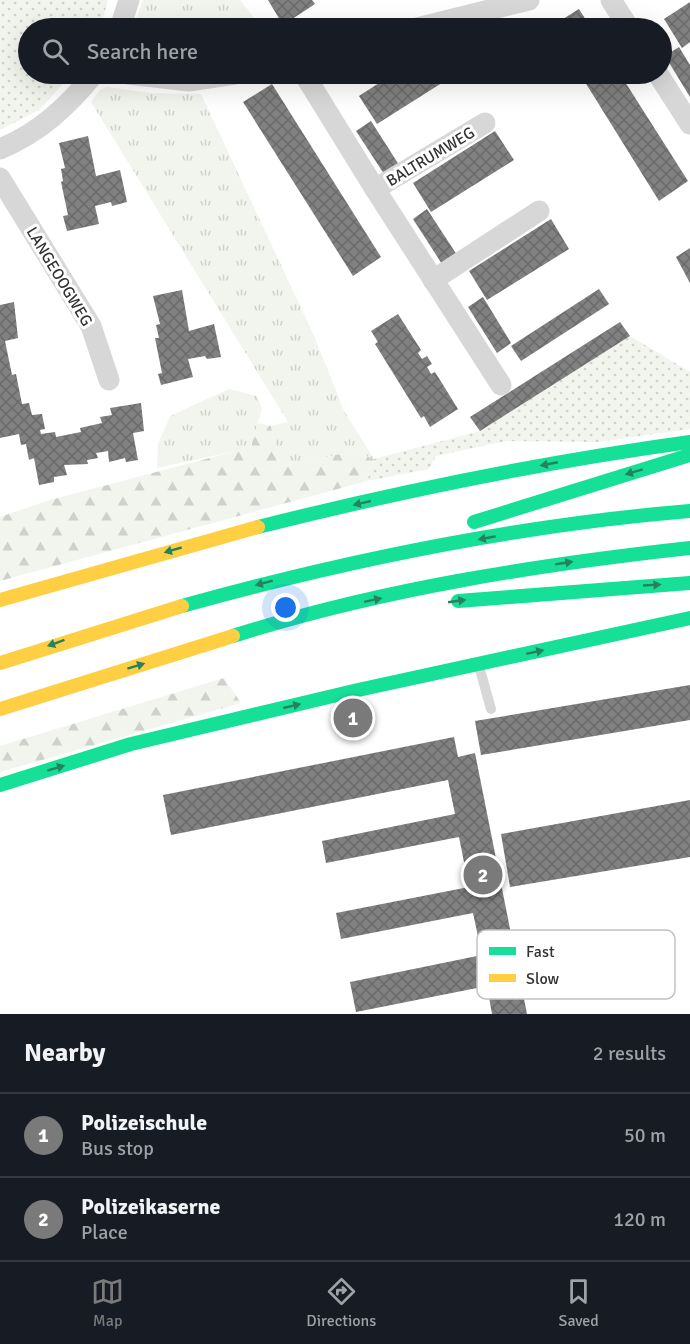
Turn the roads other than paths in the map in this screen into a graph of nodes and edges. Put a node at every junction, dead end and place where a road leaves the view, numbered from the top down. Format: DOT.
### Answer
graph roads {
  1 [pos="129,0"];
  2 [pos="529,0"];
  3 [pos="611,0"];
  4 [pos="123,18"];
  5 [pos="457,18"];
  6 [pos="623,18"];
  7 [pos="85,84"];
  8 [pos="310,84"];
  9 [pos="665,84"];
  10 [pos="688,116"];
  11 [pos="485,123"];
  12 [pos="0,149"];
  13 [pos="0,178"];
  14 [pos="375,189"];
  15 [pos="539,211"];
  16 [pos="433,280"];
  17 [pos="109,380"];
  18 [pos="501,385"];
  19 [pos="690,442"];
  20 [pos="690,454"];
  21 [pos="690,511"];
  22 [pos="690,548"];
  23 [pos="321,570"];
  24 [pos="690,582"];
  25 [pos="0,600"];
  26 [pos="445,603"];
  27 [pos="370,614"];
  28 [pos="295,616"];
  29 [pos="690,618"];
  30 [pos="0,663"];
  31 [pos="478,664"];
  32 [pos="0,709"];
  33 [pos="491,709"];
  34 [pos="0,785"];
  1 -- 4 [label="street"];
  2 -- 5 [label="street"];
  3 -- 6 [label="street"];
  7 -- 12 [label="street"];
  8 -- 14 [label="street, BALTRUMWEG"];
  9 -- 10 [label="street"];
  11 -- 14 [label="street, BALTRUMWEG"];
  13 -- 17 [label="street, LANGEOOGWEG"];
  14 -- 16 [label="street, BALTRUMWEG"];
  15 -- 16 [label="street"];
  16 -- 18 [label="street, BALTRUMWEG"];
  19 -- 25 [label="main road, one-way"];
  20 -- 23 [label="main road, one-way"];
  21 -- 23 [label="main road, one-way"];
  28 -- 22 [label="main road, one-way"];
  23 -- 30 [label="main road, one-way"];
  26 -- 24 [label="main road, one-way"];
  27 -- 28 [label="main road"];
  32 -- 28 [label="main road, one-way"];
  31 -- 29 [label="main road, one-way"];
  31 -- 33 [label="lane"];
  34 -- 31 [label="main road, one-way"];
}
